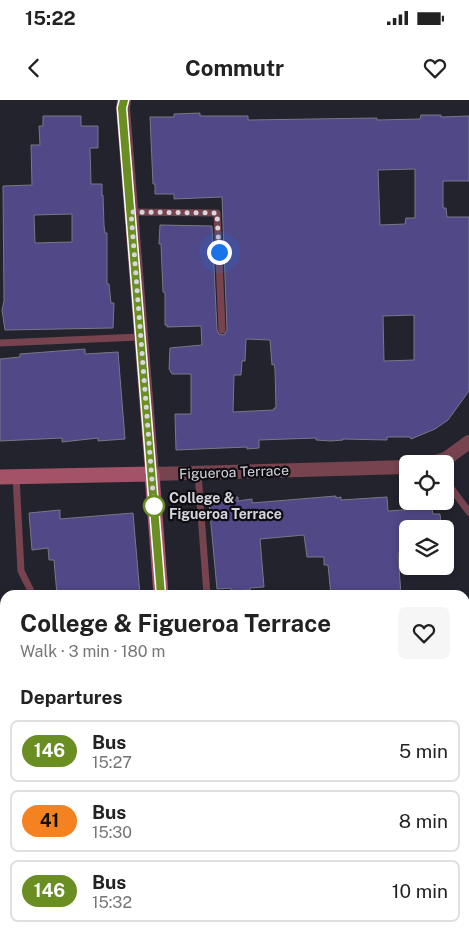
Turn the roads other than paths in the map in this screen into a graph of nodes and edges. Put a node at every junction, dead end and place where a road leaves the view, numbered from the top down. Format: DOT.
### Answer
graph roads {
  1 [pos="124,100"];
  2 [pos="131,212"];
  3 [pos="222,330"];
  4 [pos="140,337"];
  5 [pos="0,343"];
  6 [pos="469,442"];
  7 [pos="450,455"];
  8 [pos="399,467"];
  9 [pos="152,474"];
  10 [pos="198,474"];
  11 [pos="0,477"];
  12 [pos="16,477"];
  13 [pos="454,492"];
  14 [pos="469,512"];
  15 [pos="30,590"];
  16 [pos="161,590"];
  17 [pos="207,590"];
  1 -- 2 [label="street"];
  2 -- 3 [label="lane"];
  2 -- 4 [label="street"];
  4 -- 5 [label="lane"];
  4 -- 9 [label="street"];
  6 -- 7 [label="street"];
  8 -- 10 [label="street, Figueroa Terrace"];
  9 -- 10 [label="street, Figueroa Terrace"];
  9 -- 12 [label="street, Figueroa Terrace"];
  9 -- 16 [label="street"];
  10 -- 17 [label="lane"];
  11 -- 12 [label="street, Figueroa Terrace"];
  12 -- 15 [label="lane"];
  13 -- 14 [label="lane"];
}
